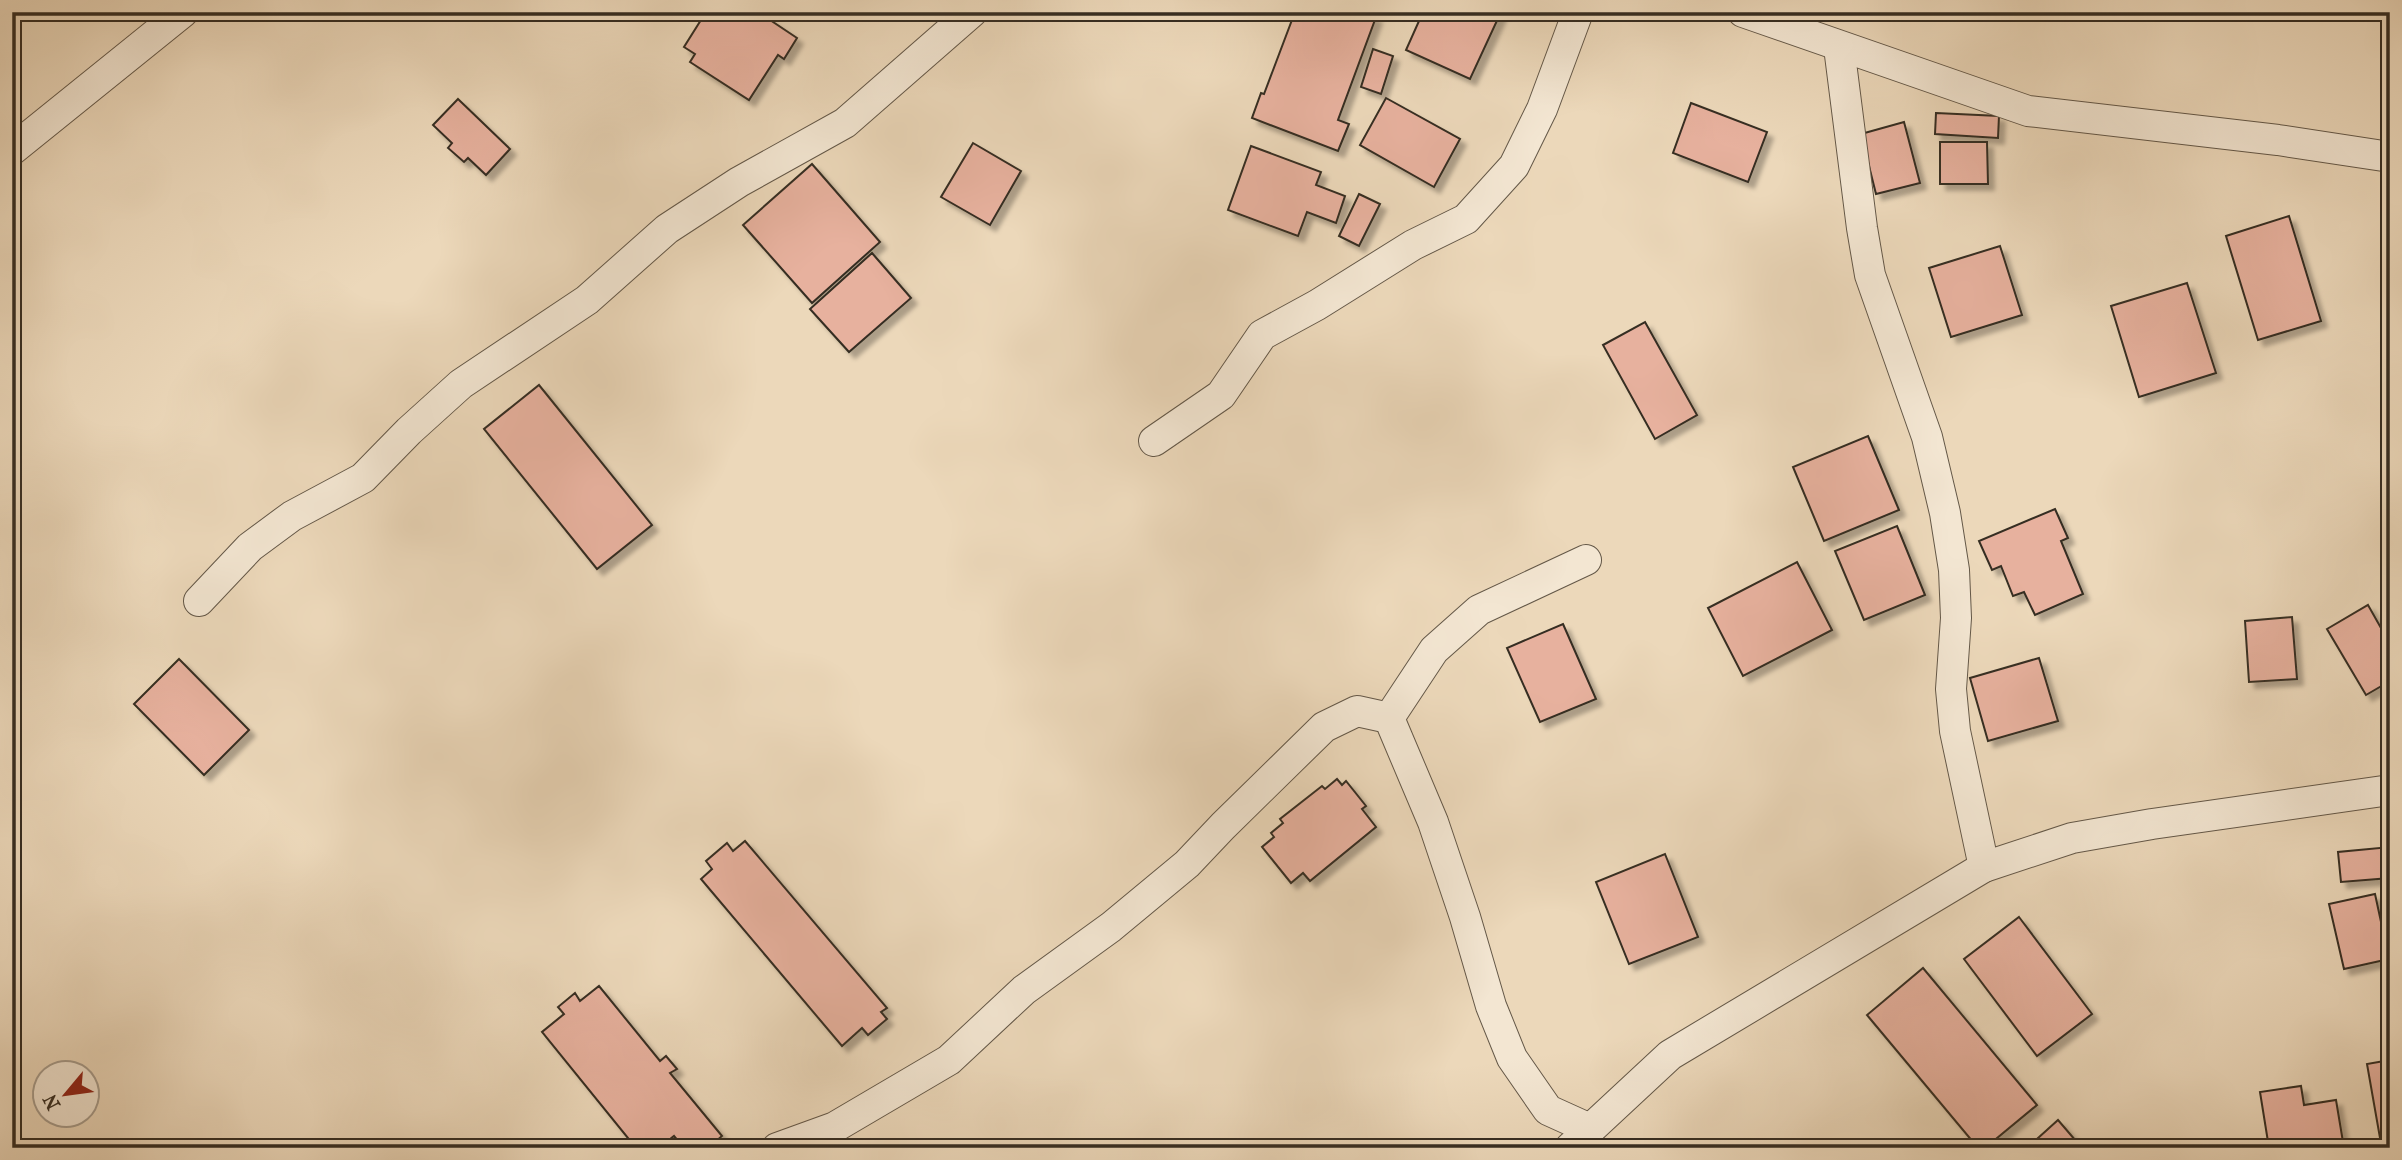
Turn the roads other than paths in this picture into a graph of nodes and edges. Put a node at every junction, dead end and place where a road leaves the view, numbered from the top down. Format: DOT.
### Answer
graph roads {
  1 [pos="183,12"];
  2 [pos="972,12"];
  3 [pos="1578,12"];
  4 [pos="1743,12"];
  5 [pos="1839,47"];
  6 [pos="12,150"];
  7 [pos="2390,157"];
  8 [pos="1154,441"];
  9 [pos="1586,560"];
  10 [pos="199,601"];
  11 [pos="1389,718"];
  12 [pos="2390,790"];
  13 [pos="1984,867"];
  14 [pos="1580,1138"];
  15 [pos="777,1148"];
  1 -- 6 [label="street"];
  2 -- 10 [label="street"];
  3 -- 8 [label="street"];
  4 -- 5 [label="street"];
  5 -- 7 [label="street"];
  5 -- 13 [label="street"];
  9 -- 11 [label="street"];
  11 -- 14 [label="street"];
  11 -- 15 [label="street"];
  12 -- 13 [label="street"];
  13 -- 14 [label="street"];
}
